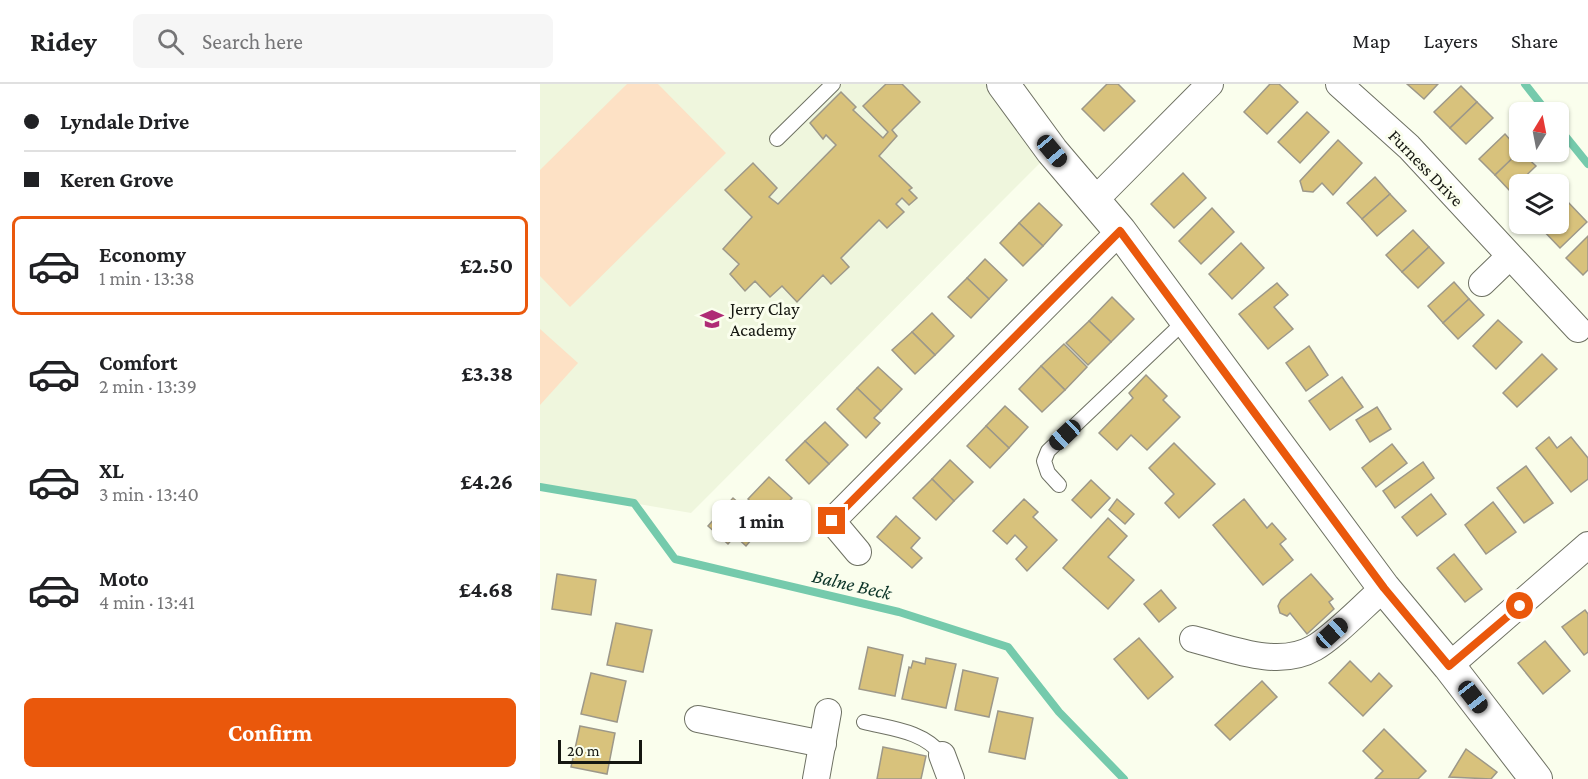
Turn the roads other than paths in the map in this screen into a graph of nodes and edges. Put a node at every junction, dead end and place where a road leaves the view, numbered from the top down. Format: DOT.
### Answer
graph roads {
  1 [pos="833,84"];
  2 [pos="1003,84"];
  3 [pos="1210,84"];
  4 [pos="1339,84"];
  5 [pos="777,139"];
  6 [pos="1094,201"];
  7 [pos="1120,231"];
  8 [pos="1509,257"];
  9 [pos="1482,283"];
  10 [pos="1186,320"];
  11 [pos="1578,329"];
  12 [pos="1059,485"];
  13 [pos="1588,545"];
  14 [pos="858,552"];
  15 [pos="1384,588"];
  16 [pos="1192,639"];
  17 [pos="1449,666"];
  18 [pos="828,712"];
  19 [pos="698,719"];
  20 [pos="864,722"];
  21 [pos="823,744"];
  22 [pos="942,755"];
  23 [pos="816,779"];
  24 [pos="951,779"];
  25 [pos="1536,779"];
  1 -- 5 [label="lane"];
  2 -- 6 [label="street"];
  3 -- 6 [label="street"];
  4 -- 8 [label="street, Furness Drive"];
  6 -- 7 [label="street"];
  7 -- 10 [label="street"];
  7 -- 14 [label="street"];
  8 -- 9 [label="street"];
  8 -- 11 [label="street, Furness Drive"];
  10 -- 12 [label="lane"];
  10 -- 15 [label="street"];
  13 -- 17 [label="street"];
  15 -- 16 [label="street"];
  15 -- 17 [label="street"];
  17 -- 25 [label="street"];
  18 -- 21 [label="street"];
  19 -- 21 [label="street"];
  20 -- 22 [label="lane"];
  21 -- 23 [label="street"];
  22 -- 24 [label="street"];
}
